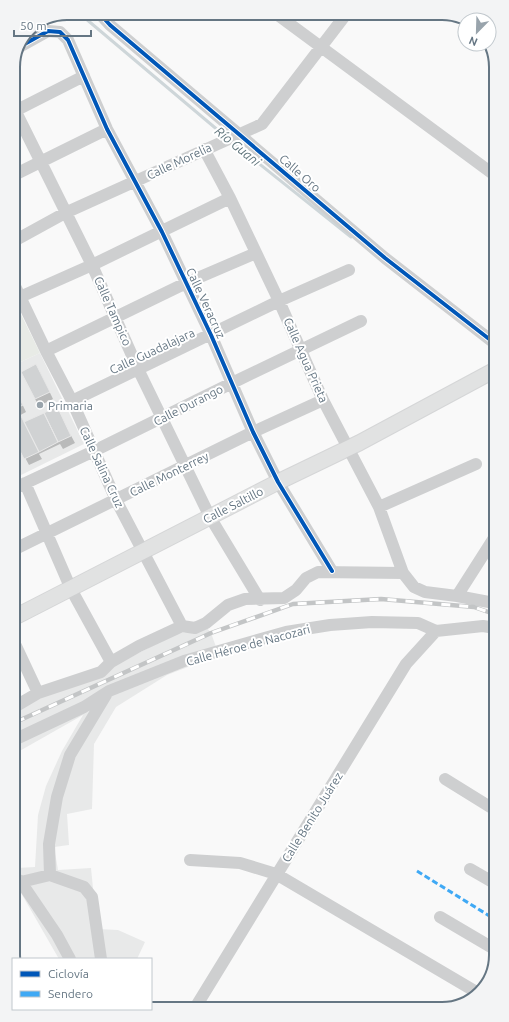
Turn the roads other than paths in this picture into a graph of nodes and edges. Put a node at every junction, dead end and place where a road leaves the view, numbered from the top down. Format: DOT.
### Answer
graph roads {
  1 [pos="105,20"];
  2 [pos="284,20"];
  3 [pos="341,20"];
  4 [pos="27,43"];
  5 [pos="320,47"];
  6 [pos="84,76"];
  7 [pos="20,107"];
  8 [pos="20,122"];
  9 [pos="107,128"];
  10 [pos="236,135"];
  11 [pos="207,148"];
  12 [pos="40,162"];
  13 [pos="20,172"];
  14 [pos="489,172"];
  15 [pos="135,182"];
  16 [pos="230,198"];
  17 [pos="66,213"];
  18 [pos="162,232"];
  19 [pos="20,238"];
  20 [pos="256,253"];
  21 [pos="92,266"];
  22 [pos="349,270"];
  23 [pos="186,283"];
  24 [pos="20,297"];
  25 [pos="279,301"];
  26 [pos="117,318"];
  27 [pos="361,321"];
  28 [pos="211,334"];
  29 [pos="489,339"];
  30 [pos="300,350"];
  31 [pos="46,351"];
  32 [pos="138,369"];
  33 [pos="489,373"];
  34 [pos="232,383"];
  35 [pos="323,400"];
  36 [pos="72,401"];
  37 [pos="162,418"];
  38 [pos="253,432"];
  39 [pos="349,448"];
  40 [pos="94,451"];
  41 [pos="476,464"];
  42 [pos="186,466"];
  43 [pos="278,482"];
  44 [pos="20,485"];
  45 [pos="116,500"];
  46 [pos="379,507"];
  47 [pos="210,517"];
  48 [pos="47,533"];
  49 [pos="20,546"];
  50 [pos="489,546"];
  51 [pos="143,551"];
  52 [pos="332,571"];
  53 [pos="403,573"];
  54 [pos="71,588"];
  55 [pos="458,596"];
  56 [pos="260,600"];
  57 [pos="489,602"];
  58 [pos="20,615"];
  59 [pos="182,626"];
  60 [pos="489,627"];
  61 [pos="436,631"];
  62 [pos="20,655"];
  63 [pos="111,662"];
  64 [pos="109,691"];
  65 [pos="38,693"];
  66 [pos="20,704"];
  67 [pos="20,737"];
  68 [pos="445,778"];
  69 [pos="489,806"];
  70 [pos="190,860"];
  71 [pos="470,869"];
  72 [pos="276,874"];
  73 [pos="50,875"];
  74 [pos="489,880"];
  75 [pos="20,881"];
  76 [pos="20,882"];
  77 [pos="440,917"];
  78 [pos="489,946"];
  79 [pos="69,958"];
  80 [pos="101,958"];
  81 [pos="473,990"];
  82 [pos="198,1002"];
  1 -- 10 [label="street, Calle Oro"];
  2 -- 5 [label="street"];
  3 -- 5 [label="street, Calle Morelia"];
  4 -- 6 [label="street, Calle Veracruz"];
  5 -- 10 [label="street, Calle Morelia"];
  5 -- 14 [label="street"];
  6 -- 7 [label="street"];
  6 -- 9 [label="street, Calle Veracruz"];
  8 -- 12 [label="street, Calle Tampico"];
  9 -- 12 [label="street"];
  9 -- 15 [label="street, Calle Veracruz"];
  10 -- 11 [label="street, Calle Morelia"];
  10 -- 29 [label="street, Calle Oro"];
  11 -- 15 [label="street, Calle Morelia"];
  11 -- 16 [label="street, Calle Agua Prieta"];
  12 -- 13 [label="street"];
  12 -- 17 [label="street, Calle Tampico"];
  15 -- 17 [label="street, Calle Morelia"];
  15 -- 18 [label="street, Calle Veracruz"];
  16 -- 18 [label="street"];
  16 -- 20 [label="street, Calle Agua Prieta"];
  17 -- 19 [label="street, Calle Morelia"];
  17 -- 21 [label="street, Calle Tampico"];
  18 -- 21 [label="street"];
  18 -- 23 [label="street, Calle Veracruz"];
  20 -- 23 [label="street"];
  20 -- 25 [label="street, Calle Agua Prieta"];
  21 -- 24 [label="street"];
  21 -- 26 [label="street, Calle Tampico"];
  22 -- 25 [label="street, Calle Guadalajara"];
  23 -- 26 [label="street"];
  23 -- 28 [label="street, Calle Veracruz"];
  24 -- 31 [label="street, Calle Salina Cruz"];
  25 -- 28 [label="street, Calle Guadalajara"];
  25 -- 30 [label="street, Calle Agua Prieta"];
  26 -- 31 [label="street"];
  26 -- 32 [label="street, Calle Tampico"];
  27 -- 30 [label="street, Calle Durango"];
  28 -- 32 [label="street, Calle Guadalajara"];
  28 -- 34 [label="street, Calle Veracruz"];
  30 -- 34 [label="street, Calle Durango"];
  30 -- 35 [label="street, Calle Agua Prieta"];
  31 -- 36 [label="street, Calle Salina Cruz"];
  32 -- 36 [label="street, Calle Guadalajara"];
  32 -- 37 [label="street, Calle Tampico"];
  33 -- 39 [label="main road, Calle Saltillo"];
  34 -- 37 [label="street, Calle Durango"];
  34 -- 38 [label="street, Calle Veracruz"];
  35 -- 38 [label="street, Calle Monterrey"];
  35 -- 39 [label="street, Calle Agua Prieta"];
  36 -- 40 [label="street, Calle Salina Cruz"];
  37 -- 40 [label="street, Calle Durango"];
  37 -- 42 [label="street, Calle Tampico"];
  38 -- 42 [label="street, Calle Monterrey"];
  38 -- 43 [label="street, Calle Veracruz"];
  39 -- 43 [label="main road, Calle Saltillo"];
  39 -- 46 [label="street, Calle Agua Prieta"];
  40 -- 44 [label="street, Calle Durango"];
  40 -- 45 [label="street, Calle Salina Cruz"];
  41 -- 46 [label="street"];
  42 -- 45 [label="street, Calle Monterrey"];
  42 -- 47 [label="street, Calle Tampico"];
  43 -- 47 [label="main road, Calle Saltillo"];
  43 -- 52 [label="street, Calle Veracruz"];
  44 -- 48 [label="street"];
  45 -- 48 [label="street, Calle Monterrey"];
  45 -- 51 [label="street, Calle Salina Cruz"];
  46 -- 53 [label="street, Calle Agua Prieta"];
  47 -- 51 [label="main road, Calle Saltillo"];
  47 -- 56 [label="street, Calle Tampico"];
  48 -- 49 [label="street, Calle Monterrey"];
  48 -- 54 [label="street"];
  50 -- 55 [label="street"];
  51 -- 54 [label="main road, Calle Saltillo"];
  51 -- 59 [label="street, Calle Salina Cruz"];
  52 -- 53 [label="street"];
  52 -- 56 [label="street"];
  53 -- 55 [label="street"];
  54 -- 58 [label="main road, Calle Saltillo"];
  54 -- 63 [label="street"];
  55 -- 57 [label="street"];
  56 -- 59 [label="street"];
  59 -- 63 [label="street"];
  60 -- 61 [label="street, Calle Héroe de Nacozari"];
  61 -- 64 [label="street, Calle Héroe de Nacozari"];
  61 -- 72 [label="street, Calle Benito Juárez"];
  62 -- 65 [label="street"];
  63 -- 65 [label="street"];
  64 -- 67 [label="street, Calle Héroe de Nacozari"];
  64 -- 73 [label="street"];
  65 -- 66 [label="street"];
  68 -- 69 [label="street"];
  70 -- 72 [label="street"];
  71 -- 74 [label="street"];
  72 -- 81 [label="street"];
  72 -- 82 [label="street, Calle Benito Juárez"];
  73 -- 75 [label="street"];
  73 -- 80 [label="street"];
  76 -- 79 [label="street"];
  77 -- 78 [label="street"];
}
